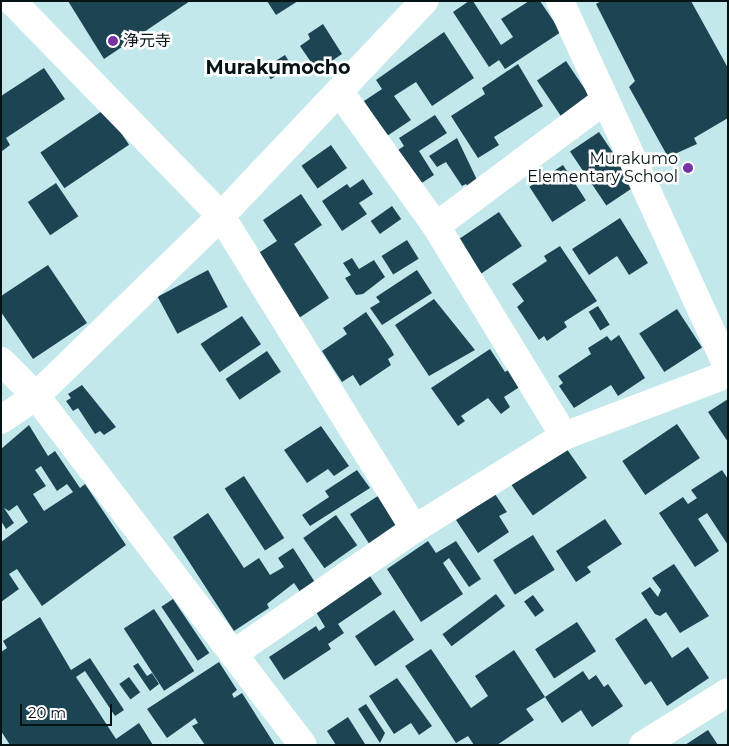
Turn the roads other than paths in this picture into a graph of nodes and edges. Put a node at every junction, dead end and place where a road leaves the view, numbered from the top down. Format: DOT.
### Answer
graph roads {
  1 [pos="12,1"];
  2 [pos="424,1"];
  3 [pos="560,1"];
  4 [pos="339,91"];
  5 [pos="605,100"];
  6 [pos="221,216"];
  7 [pos="436,226"];
  8 [pos="1,362"];
  9 [pos="728,368"];
  10 [pos="728,374"];
  11 [pos="36,396"];
  12 [pos="1,420"];
  13 [pos="564,436"];
  14 [pos="414,529"];
  15 [pos="233,654"];
  16 [pos="728,692"];
  17 [pos="303,745"];
  18 [pos="643,745"];
  1 -- 6 [label="street"];
  2 -- 4 [label="street"];
  3 -- 5 [label="street"];
  4 -- 6 [label="street"];
  4 -- 7 [label="street"];
  5 -- 7 [label="street"];
  5 -- 9 [label="street"];
  6 -- 11 [label="street"];
  6 -- 14 [label="street"];
  7 -- 13 [label="street"];
  8 -- 11 [label="street"];
  10 -- 13 [label="street"];
  11 -- 12 [label="street"];
  11 -- 15 [label="street"];
  13 -- 14 [label="street"];
  14 -- 15 [label="street"];
  15 -- 17 [label="street"];
  16 -- 18 [label="street"];
}
